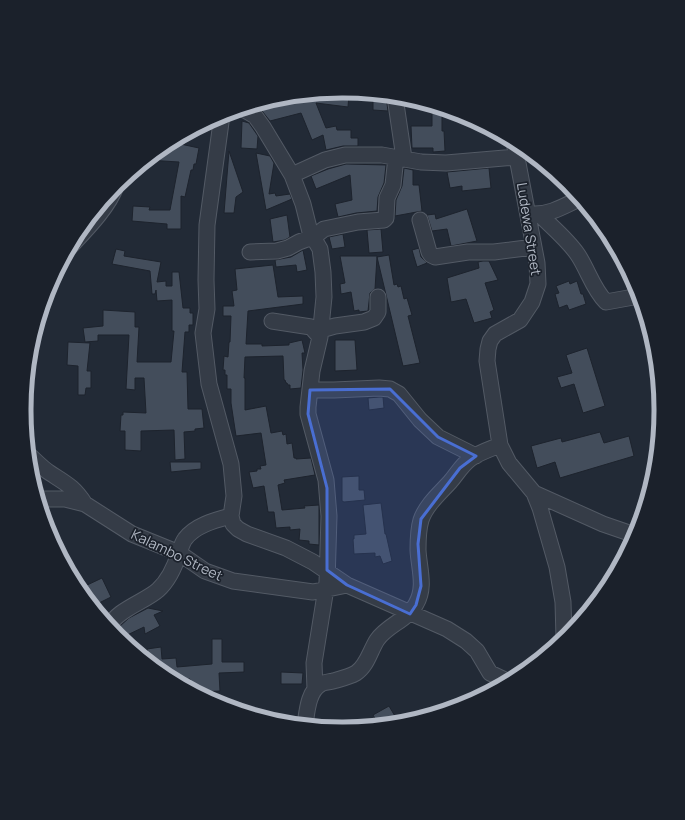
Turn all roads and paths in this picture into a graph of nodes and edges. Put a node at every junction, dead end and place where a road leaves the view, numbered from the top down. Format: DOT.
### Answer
graph roads {
  1 [pos="396,103"];
  2 [pos="249,113"];
  3 [pos="221,123"];
  4 [pos="516,151"];
  5 [pos="517,157"];
  6 [pos="400,158"];
  7 [pos="292,175"];
  8 [pos="574,201"];
  9 [pos="533,214"];
  10 [pos="420,220"];
  11 [pos="312,236"];
  12 [pos="534,248"];
  13 [pos="250,252"];
  14 [pos="378,297"];
  15 [pos="632,297"];
  16 [pos="272,321"];
  17 [pos="320,334"];
  18 [pos="310,390"];
  19 [pos="500,445"];
  20 [pos="476,456"];
  21 [pos="35,460"];
  22 [pos="534,493"];
  23 [pos="46,502"];
  24 [pos="85,504"];
  25 [pos="231,516"];
  26 [pos="628,533"];
  27 [pos="179,553"];
  28 [pos="328,570"];
  29 [pos="347,585"];
  30 [pos="326,590"];
  31 [pos="410,614"];
  32 [pos="113,620"];
  33 [pos="564,629"];
  34 [pos="500,679"];
  35 [pos="315,689"];
  36 [pos="306,719"];
  1 -- 6 [label="street"];
  2 -- 7 [label="street"];
  3 -- 25 [label="street"];
  4 -- 5 [label="street, Ludewa Street"];
  5 -- 6 [label="street"];
  5 -- 9 [label="street, Ludewa Street"];
  6 -- 7 [label="street"];
  6 -- 11 [label="street"];
  7 -- 11 [label="street"];
  8 -- 9 [label="street"];
  9 -- 12 [label="street, Ludewa Street"];
  9 -- 15 [label="street"];
  10 -- 12 [label="street"];
  11 -- 13 [label="street"];
  11 -- 17 [label="street"];
  12 -- 19 [label="street, Ludewa Street"];
  14 -- 17 [label="street"];
  16 -- 17 [label="street"];
  17 -- 18 [label="street"];
  18 -- 20 [label="street"];
  18 -- 28 [label="street"];
  19 -- 20 [label="street"];
  19 -- 22 [label="street, Ludewa Street"];
  20 -- 31 [label="street"];
  21 -- 24 [label="street"];
  22 -- 26 [label="street"];
  22 -- 33 [label="street, Ludewa Street"];
  23 -- 24 [label="street, Kalambo Street"];
  24 -- 27 [label="street, Kalambo Street"];
  25 -- 27 [label="street"];
  25 -- 28 [label="street"];
  27 -- 30 [label="street, Kalambo Street"];
  27 -- 32 [label="street"];
  28 -- 29 [label="street"];
  28 -- 30 [label="street"];
  29 -- 30 [label="street, Kalambo Street"];
  29 -- 31 [label="street"];
  30 -- 35 [label="street"];
  31 -- 34 [label="street"];
  31 -- 35 [label="street"];
  35 -- 36 [label="street"];
}
